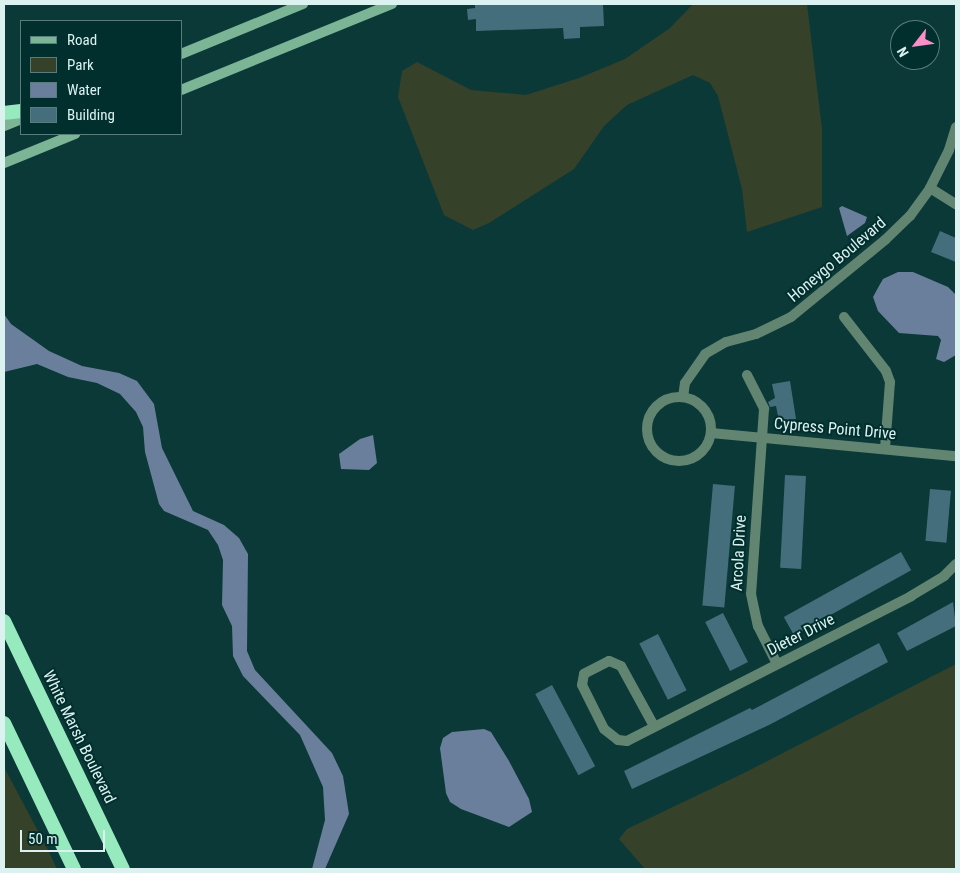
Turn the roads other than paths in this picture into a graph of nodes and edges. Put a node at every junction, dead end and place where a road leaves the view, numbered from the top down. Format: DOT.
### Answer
graph roads {
  1 [pos="303,4"];
  2 [pos="392,4"];
  3 [pos="182,54"];
  4 [pos="182,90"];
  5 [pos="20,111"];
  6 [pos="4,113"];
  7 [pos="20,119"];
  8 [pos="4,126"];
  9 [pos="956,127"];
  10 [pos="72,135"];
  11 [pos="4,163"];
  12 [pos="930,188"];
  13 [pos="956,204"];
  14 [pos="844,317"];
  15 [pos="747,376"];
  16 [pos="683,397"];
  17 [pos="711,433"];
  18 [pos="762,438"];
  19 [pos="885,448"];
  20 [pos="956,456"];
  21 [pos="956,564"];
  22 [pos="4,621"];
  23 [pos="777,664"];
  24 [pos="4,723"];
  25 [pos="654,726"];
  26 [pos="74,869"];
  27 [pos="123,869"];
  1 -- 3 [label="main road"];
  2 -- 4 [label="main road"];
  5 -- 6 [label="highway"];
  7 -- 8 [label="main road"];
  9 -- 12 [label="street, Honeygo Boulevard"];
  10 -- 11 [label="main road"];
  12 -- 13 [label="street"];
  12 -- 16 [label="street, Honeygo Boulevard"];
  14 -- 19 [label="street"];
  15 -- 18 [label="street, Arcola Drive"];
  16 -- 17 [label="street"];
  16 -- 17 [label="street"];
  17 -- 18 [label="street, Cypress Point Drive"];
  18 -- 19 [label="street, Cypress Point Drive"];
  18 -- 23 [label="street, Arcola Drive"];
  19 -- 20 [label="street, Cypress Point Drive"];
  21 -- 23 [label="street, Dieter Drive"];
  22 -- 27 [label="highway, White Marsh Boulevard"];
  23 -- 25 [label="street, Dieter Drive"];
  24 -- 26 [label="highway"];
  25 -- 25 [label="street, Dieter Drive"];
}
